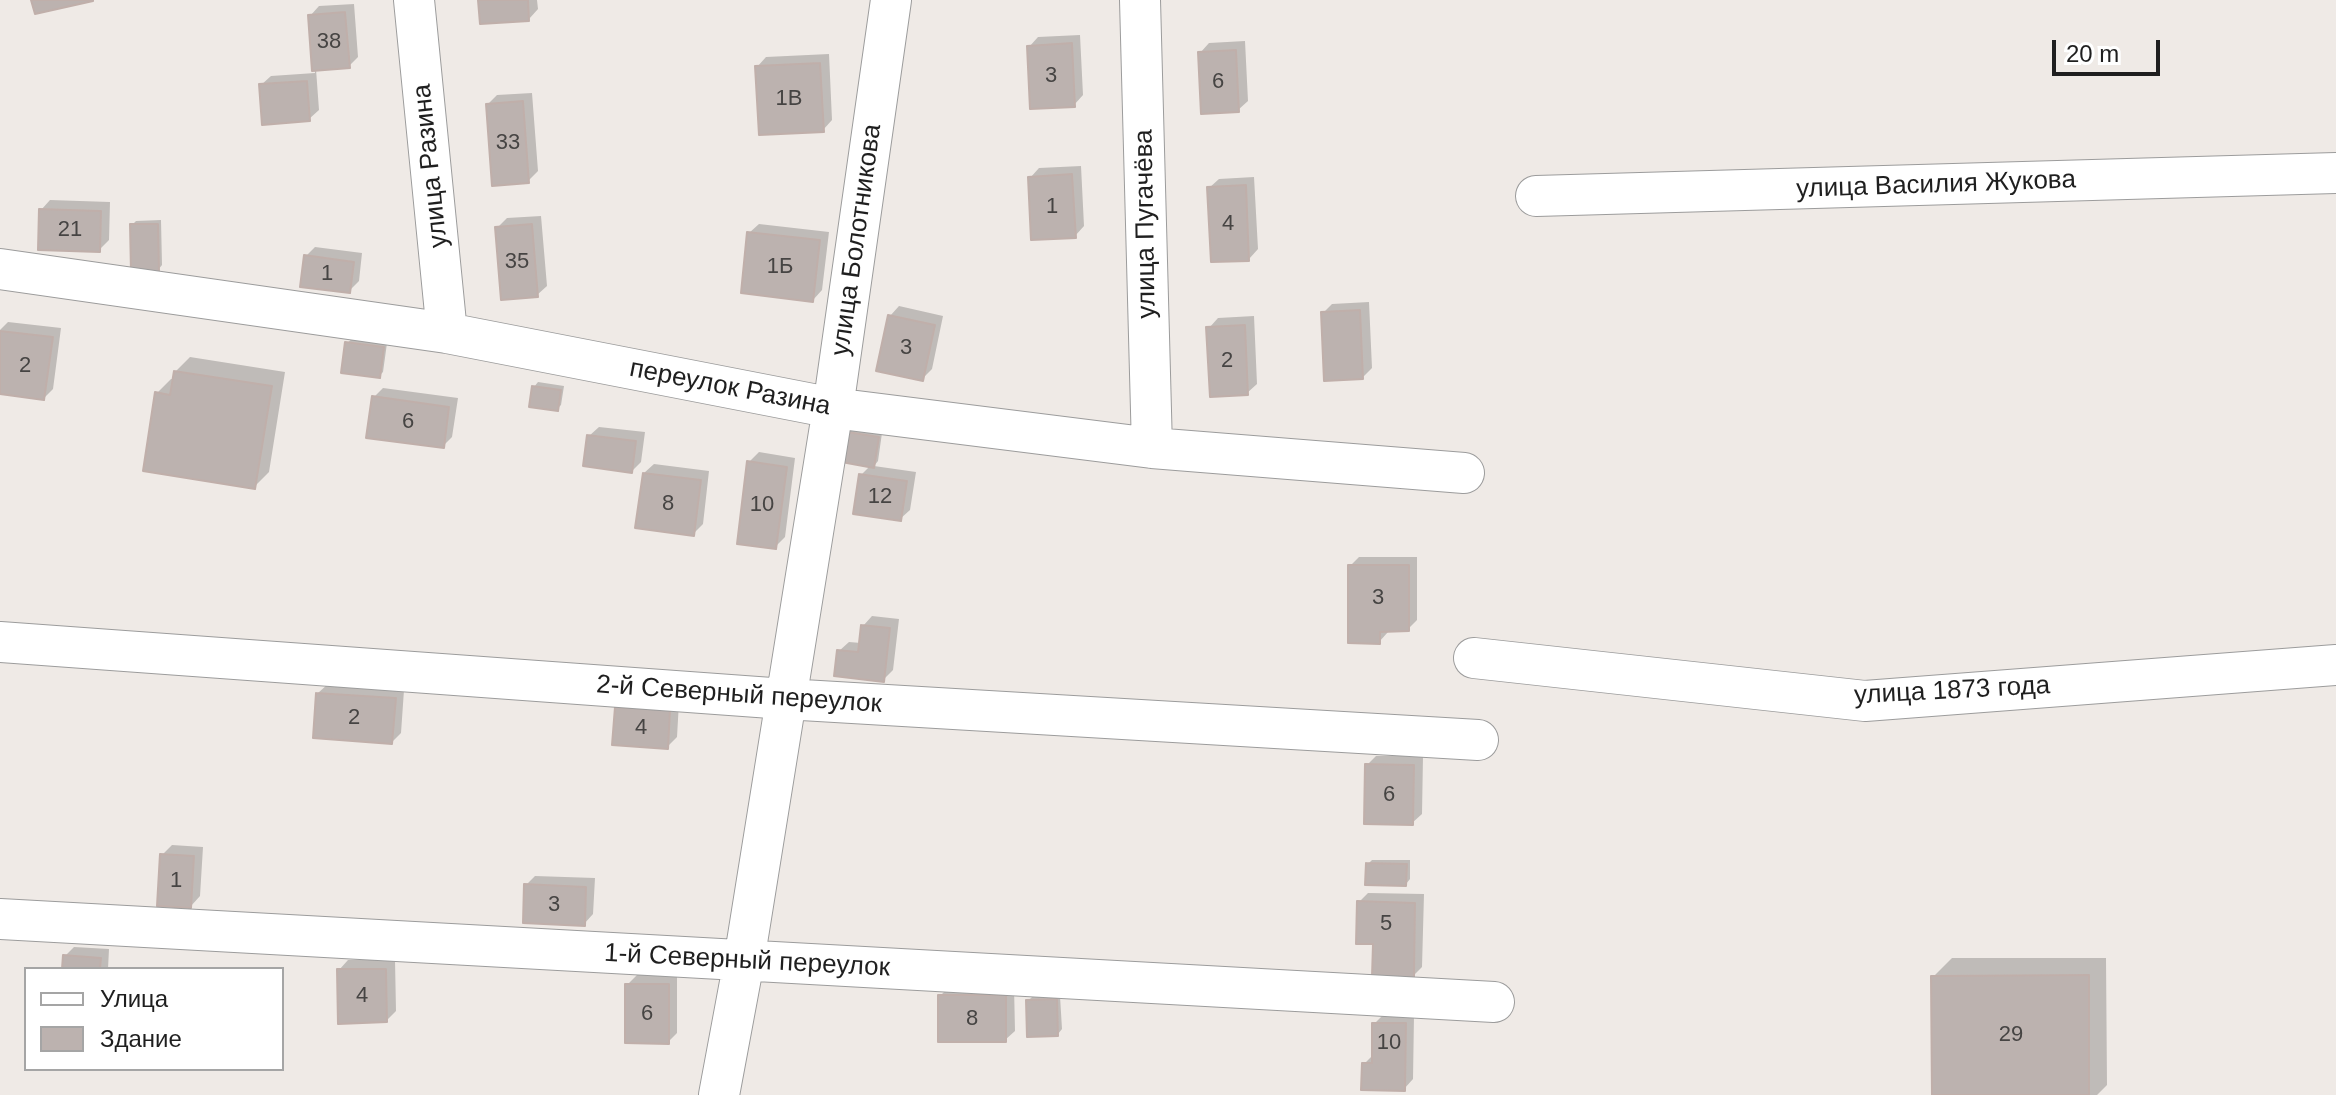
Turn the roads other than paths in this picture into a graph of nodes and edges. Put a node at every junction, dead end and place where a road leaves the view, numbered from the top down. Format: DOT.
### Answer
graph roads {
  1 [pos="414,0"];
  2 [pos="891,0"];
  3 [pos="1140,0"];
  4 [pos="2336,173"];
  5 [pos="1536,196"];
  6 [pos="0,269"];
  7 [pos="447,333"];
  8 [pos="833,408"];
  9 [pos="1152,448"];
  10 [pos="1464,473"];
  11 [pos="0,642"];
  12 [pos="1474,658"];
  13 [pos="2336,665"];
  14 [pos="785,699"];
  15 [pos="1478,740"];
  16 [pos="0,919"];
  17 [pos="744,961"];
  18 [pos="1494,1002"];
  19 [pos="719,1095"];
  1 -- 7 [label="street, улица Разина"];
  2 -- 8 [label="street, улица Болотникова"];
  3 -- 9 [label="street, улица Пугачёва"];
  4 -- 5 [label="street, улица Василия Жукова"];
  6 -- 7 [label="street, переулок Разина"];
  7 -- 8 [label="street, переулок Разина"];
  8 -- 9 [label="street, переулок Разина"];
  8 -- 14 [label="street, улица Болотникова"];
  9 -- 10 [label="street, переулок Разина"];
  11 -- 14 [label="street, 2-й Северный переулок"];
  12 -- 13 [label="street, улица 1873 года"];
  14 -- 15 [label="street, 2-й Северный переулок"];
  14 -- 17 [label="street, улица Болотникова"];
  16 -- 17 [label="street, 1-й Северный переулок"];
  17 -- 18 [label="street, 1-й Северный переулок"];
  17 -- 19 [label="street, улица Болотникова"];
}
